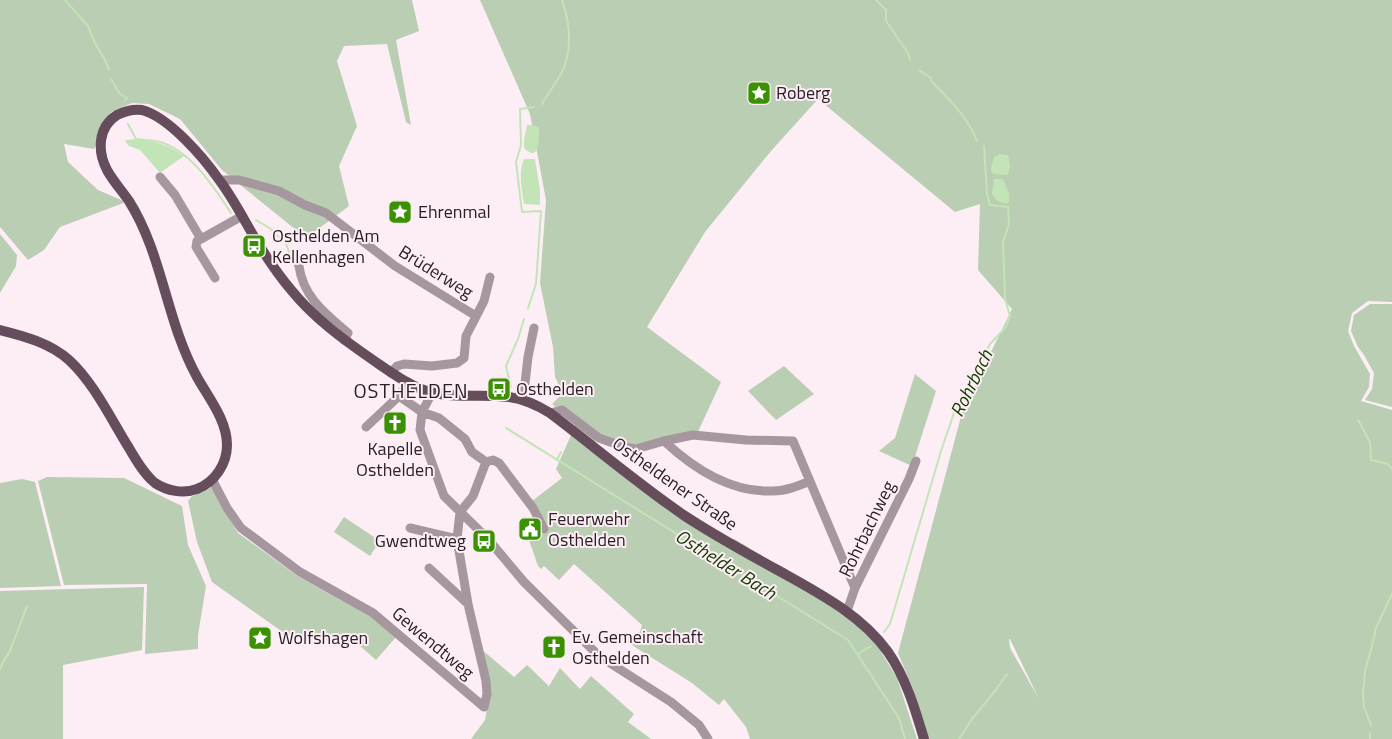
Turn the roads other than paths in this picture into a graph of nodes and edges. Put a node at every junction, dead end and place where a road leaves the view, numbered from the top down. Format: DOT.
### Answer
graph roads {
  1 [pos="160,177"];
  2 [pos="219,180"];
  3 [pos="242,216"];
  4 [pos="201,239"];
  5 [pos="298,266"];
  6 [pos="215,278"];
  7 [pos="490,278"];
  8 [pos="476,316"];
  9 [pos="534,328"];
  10 [pos="0,330"];
  11 [pos="344,340"];
  12 [pos="391,372"];
  13 [pos="408,382"];
  14 [pos="432,392"];
  15 [pos="400,396"];
  16 [pos="520,399"];
  17 [pos="422,412"];
  18 [pos="550,412"];
  19 [pos="366,427"];
  20 [pos="664,441"];
  21 [pos="916,461"];
  22 [pos="486,462"];
  23 [pos="212,480"];
  24 [pos="810,481"];
  25 [pos="460,512"];
  26 [pos="410,528"];
  27 [pos="544,529"];
  28 [pos="457,538"];
  29 [pos="428,568"];
  30 [pos="856,588"];
  31 [pos="468,604"];
  32 [pos="847,612"];
  33 [pos="708,739"];
  34 [pos="924,739"];
  1 -- 4 [label="street"];
  2 -- 3 [label="main road, Ostheldener Straße"];
  2 -- 8 [label="street, Brüderweg"];
  2 -- 23 [label="main road, Ostheldener Straße"];
  3 -- 4 [label="street"];
  3 -- 11 [label="main road, Ostheldener Straße"];
  4 -- 6 [label="street"];
  5 -- 11 [label="street"];
  7 -- 8 [label="street"];
  8 -- 12 [label="street"];
  9 -- 16 [label="street"];
  10 -- 23 [label="main road"];
  11 -- 12 [label="main road, Ostheldener Straße"];
  12 -- 13 [label="main road, Ostheldener Straße"];
  13 -- 14 [label="main road, Ostheldener Straße"];
  13 -- 15 [label="street"];
  14 -- 16 [label="main road, Ostheldener Straße"];
  14 -- 17 [label="street"];
  15 -- 17 [label="street"];
  15 -- 19 [label="street"];
  16 -- 18 [label="main road, Ostheldener Straße"];
  17 -- 22 [label="street"];
  17 -- 25 [label="street"];
  18 -- 20 [label="street"];
  18 -- 32 [label="main road, Ostheldener Straße"];
  20 -- 24 [label="street"];
  20 -- 24 [label="street"];
  21 -- 30 [label="street, Rohrbachweg"];
  22 -- 25 [label="street"];
  22 -- 27 [label="street"];
  23 -- 31 [label="street, Gewendtweg"];
  24 -- 30 [label="street"];
  25 -- 28 [label="street, Gewendtweg"];
  25 -- 33 [label="street"];
  26 -- 28 [label="street"];
  28 -- 31 [label="street, Gewendtweg"];
  29 -- 31 [label="street"];
  30 -- 32 [label="street, Rohrbachweg"];
  32 -- 34 [label="main road, Ostheldener Straße"];
}
